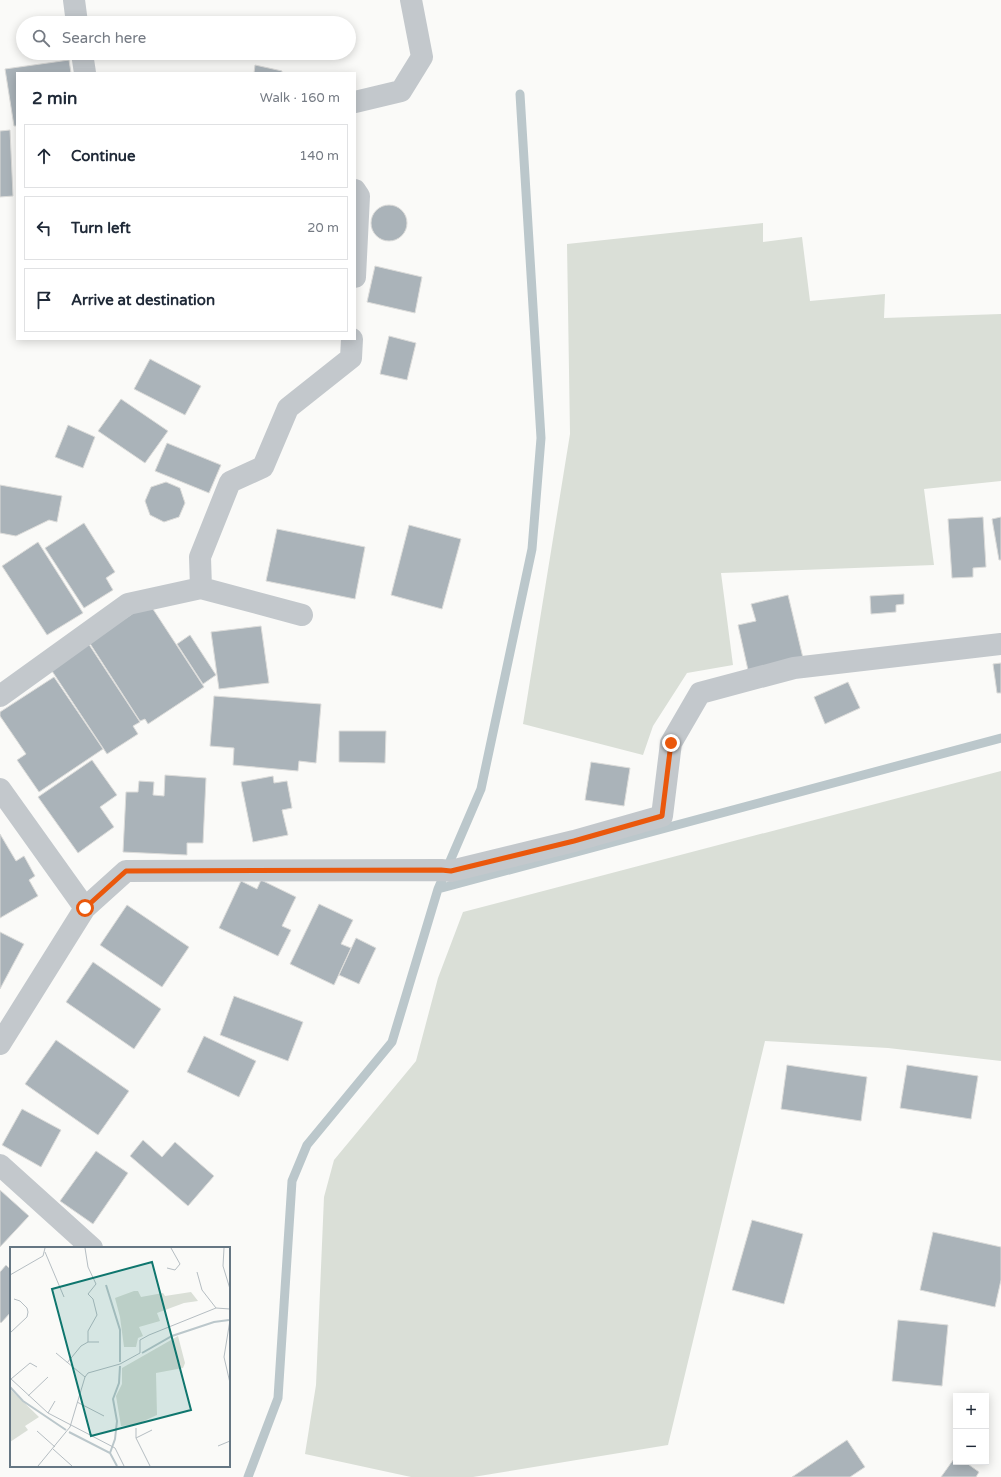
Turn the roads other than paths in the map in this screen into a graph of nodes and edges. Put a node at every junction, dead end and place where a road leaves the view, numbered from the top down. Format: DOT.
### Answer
graph roads {
  1 [pos="74,0"];
  2 [pos="411,0"];
  3 [pos="76,16"];
  4 [pos="83,60"];
  5 [pos="85,72"];
  6 [pos="356,102"];
  7 [pos="356,192"];
  8 [pos="356,257"];
  9 [pos="352,340"];
  10 [pos="201,588"];
  11 [pos="302,615"];
  12 [pos="1001,644"];
  13 [pos="0,696"];
  14 [pos="0,789"];
  15 [pos="85,908"];
  16 [pos="0,1044"];
  17 [pos="0,1165"];
  18 [pos="91,1247"];
  1 -- 3 [label="street"];
  2 -- 6 [label="street"];
  4 -- 5 [label="street"];
  7 -- 8 [label="street"];
  9 -- 10 [label="street"];
  10 -- 11 [label="street"];
  10 -- 13 [label="street"];
  12 -- 15 [label="street"];
  14 -- 15 [label="street"];
  15 -- 16 [label="street"];
  17 -- 18 [label="street"];
}
